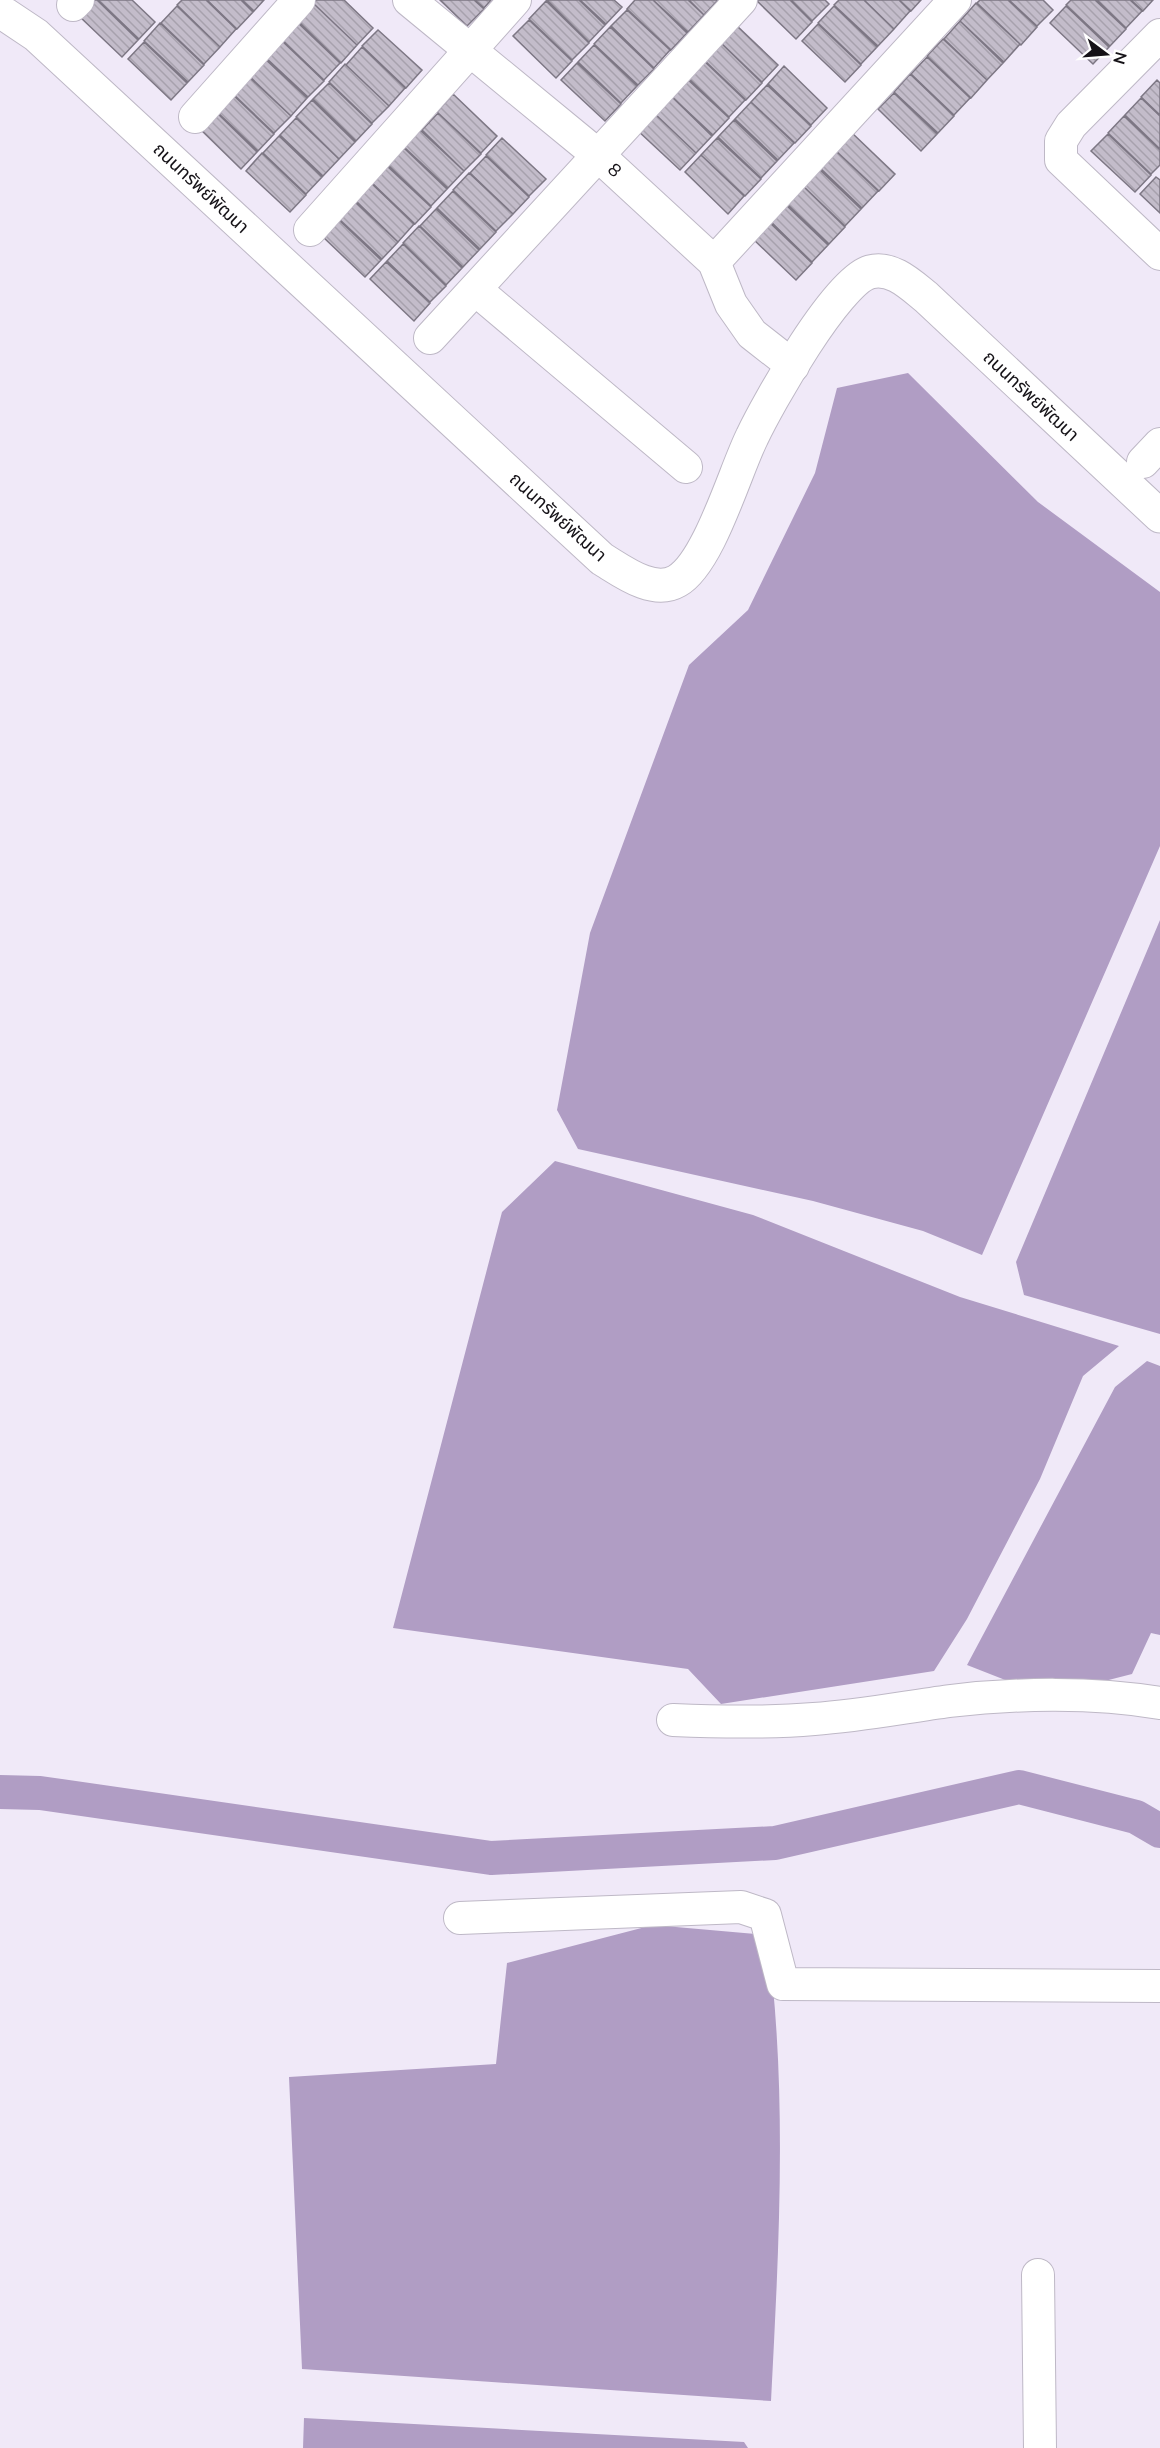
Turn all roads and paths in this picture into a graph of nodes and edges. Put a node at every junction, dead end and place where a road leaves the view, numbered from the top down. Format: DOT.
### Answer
graph roads {
  1 [pos="299,0"];
  2 [pos="409,0"];
  3 [pos="515,0"];
  4 [pos="741,0"];
  5 [pos="955,0"];
  6 [pos="0,14"];
  7 [pos="1160,35"];
  8 [pos="469,50"];
  9 [pos="195,117"];
  10 [pos="599,156"];
  11 [pos="310,230"];
  12 [pos="1160,254"];
  13 [pos="714,262"];
  14 [pos="476,290"];
  15 [pos="430,338"];
  16 [pos="793,366"];
  17 [pos="686,467"];
  18 [pos="1160,516"];
  19 [pos="1160,1703"];
  20 [pos="673,1720"];
  21 [pos="460,1918"];
  22 [pos="1160,1986"];
  23 [pos="1038,2275"];
  24 [pos="1040,2448"];
  1 -- 9 [label="street"];
  2 -- 8 [label="street, 8"];
  3 -- 8 [label="street"];
  4 -- 10 [label="street"];
  5 -- 13 [label="street"];
  6 -- 16 [label="street, ถนนทรัพย์พัฒนา"];
  7 -- 12 [label="street"];
  8 -- 10 [label="street, 8"];
  8 -- 11 [label="street"];
  10 -- 13 [label="street, 8"];
  10 -- 14 [label="street"];
  13 -- 16 [label="street, 8"];
  14 -- 15 [label="street"];
  14 -- 17 [label="street"];
  16 -- 18 [label="street, ถนนทรัพย์พัฒนา"];
  19 -- 20 [label="street"];
  21 -- 22 [label="street"];
  23 -- 24 [label="street"];
}
